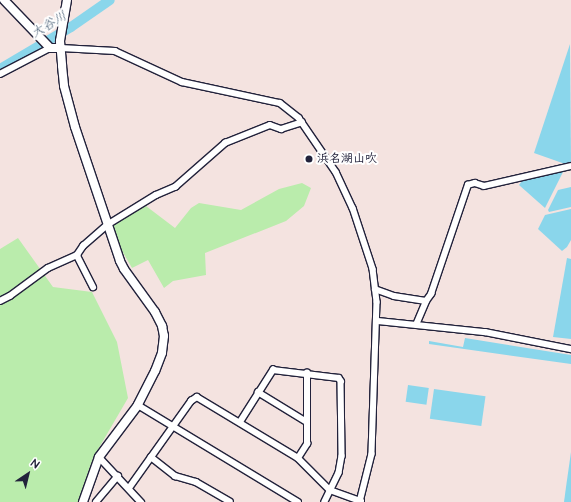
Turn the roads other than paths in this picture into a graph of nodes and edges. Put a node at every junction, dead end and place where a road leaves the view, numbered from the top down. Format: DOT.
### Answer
graph roads {
  1 [pos="4,0"];
  2 [pos="66,0"];
  3 [pos="50,48"];
  4 [pos="61,48"];
  5 [pos="0,74"];
  6 [pos="302,122"];
  7 [pos="571,166"];
  8 [pos="107,225"];
  9 [pos="77,255"];
  10 [pos="93,287"];
  11 [pos="375,289"];
  12 [pos="0,300"];
  13 [pos="426,301"];
  14 [pos="378,321"];
  15 [pos="416,325"];
  16 [pos="571,349"];
  17 [pos="307,373"];
  18 [pos="258,392"];
  19 [pos="138,405"];
  20 [pos="240,422"];
  21 [pos="307,422"];
  22 [pos="173,426"];
  23 [pos="99,457"];
  24 [pos="151,457"];
  25 [pos="298,458"];
  26 [pos="118,476"];
  27 [pos="129,488"];
  28 [pos="330,490"];
  29 [pos="287,500"];
  30 [pos="83,502"];
  31 [pos="96,502"];
  32 [pos="141,502"];
  33 [pos="230,502"];
  34 [pos="298,502"];
  35 [pos="325,502"];
  36 [pos="360,502"];
  1 -- 3 [label="street"];
  2 -- 4 [label="street"];
  3 -- 4 [label="street"];
  3 -- 5 [label="street"];
  4 -- 6 [label="street"];
  4 -- 8 [label="street"];
  6 -- 8 [label="street"];
  6 -- 11 [label="street"];
  7 -- 13 [label="street"];
  8 -- 9 [label="street"];
  8 -- 19 [label="street"];
  9 -- 10 [label="street"];
  9 -- 12 [label="street"];
  11 -- 13 [label="street"];
  11 -- 14 [label="street"];
  13 -- 15 [label="street"];
  14 -- 15 [label="street"];
  14 -- 36 [label="street"];
  15 -- 16 [label="street"];
  17 -- 18 [label="street"];
  17 -- 21 [label="street"];
  17 -- 28 [label="street"];
  18 -- 20 [label="street"];
  18 -- 21 [label="street"];
  19 -- 22 [label="street"];
  19 -- 23 [label="street"];
  20 -- 22 [label="street"];
  20 -- 25 [label="street"];
  21 -- 25 [label="street"];
  22 -- 24 [label="street"];
  22 -- 29 [label="street"];
  23 -- 26 [label="street"];
  23 -- 30 [label="street"];
  24 -- 27 [label="street"];
  24 -- 33 [label="street"];
  25 -- 28 [label="street"];
  26 -- 27 [label="street"];
  26 -- 31 [label="street"];
  27 -- 32 [label="street"];
  28 -- 35 [label="street"];
  28 -- 36 [label="street"];
  29 -- 34 [label="street"];
}
